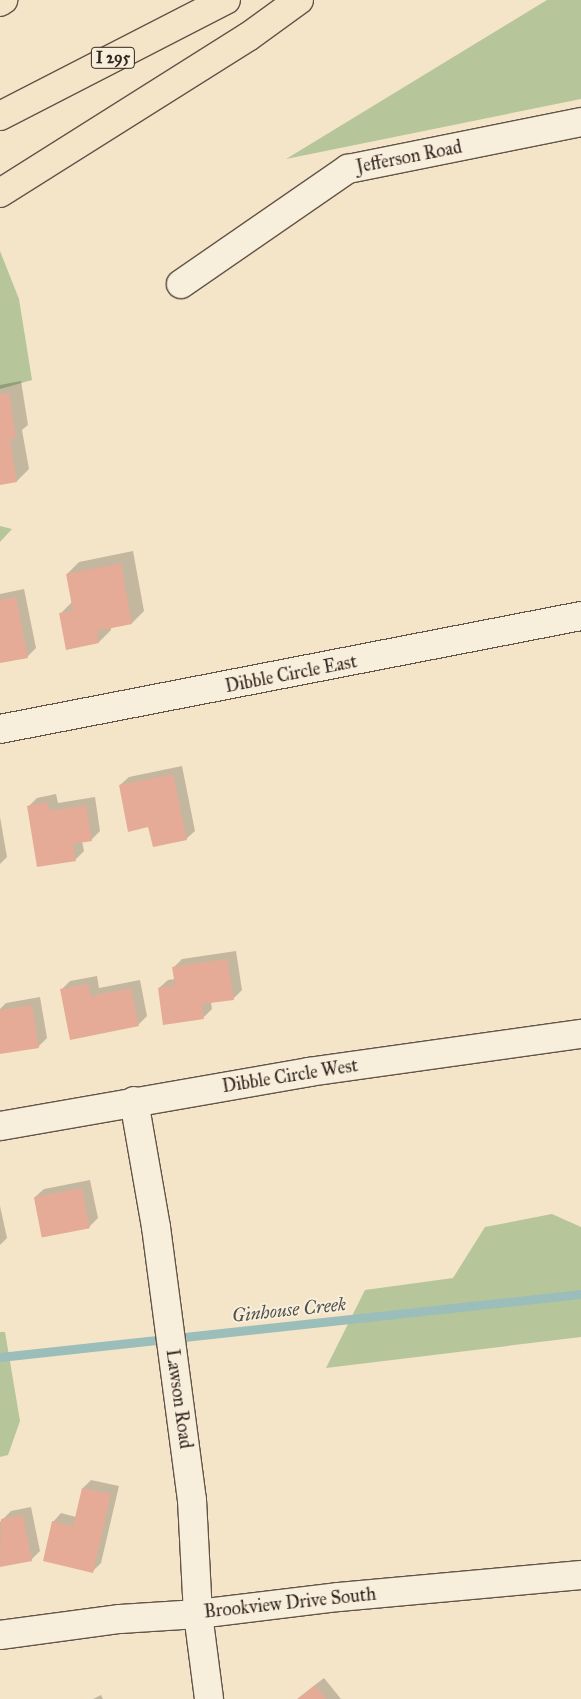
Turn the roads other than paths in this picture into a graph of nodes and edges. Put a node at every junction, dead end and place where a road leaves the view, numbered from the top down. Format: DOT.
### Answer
graph roads {
  1 [pos="226,0"];
  2 [pos="299,0"];
  3 [pos="0,116"];
  4 [pos="581,122"];
  5 [pos="0,193"];
  6 [pos="181,284"];
  7 [pos="581,616"];
  8 [pos="0,729"];
  9 [pos="581,1034"];
  10 [pos="134,1101"];
  11 [pos="0,1126"];
  12 [pos="581,1575"];
  13 [pos="198,1614"];
  14 [pos="0,1635"];
  15 [pos="209,1699"];
  1 -- 3 [label="highway, I 295"];
  2 -- 5 [label="highway"];
  4 -- 6 [label="street, Jefferson Road"];
  7 -- 8 [label="street, Dibble Circle East"];
  9 -- 10 [label="street, Dibble Circle West"];
  10 -- 11 [label="street, Dibble Circle West"];
  10 -- 13 [label="street, Lawson Road"];
  12 -- 13 [label="street, Brookview Drive South"];
  13 -- 14 [label="street, Brookview Drive South"];
  13 -- 15 [label="street, Lawson Road"];
}
